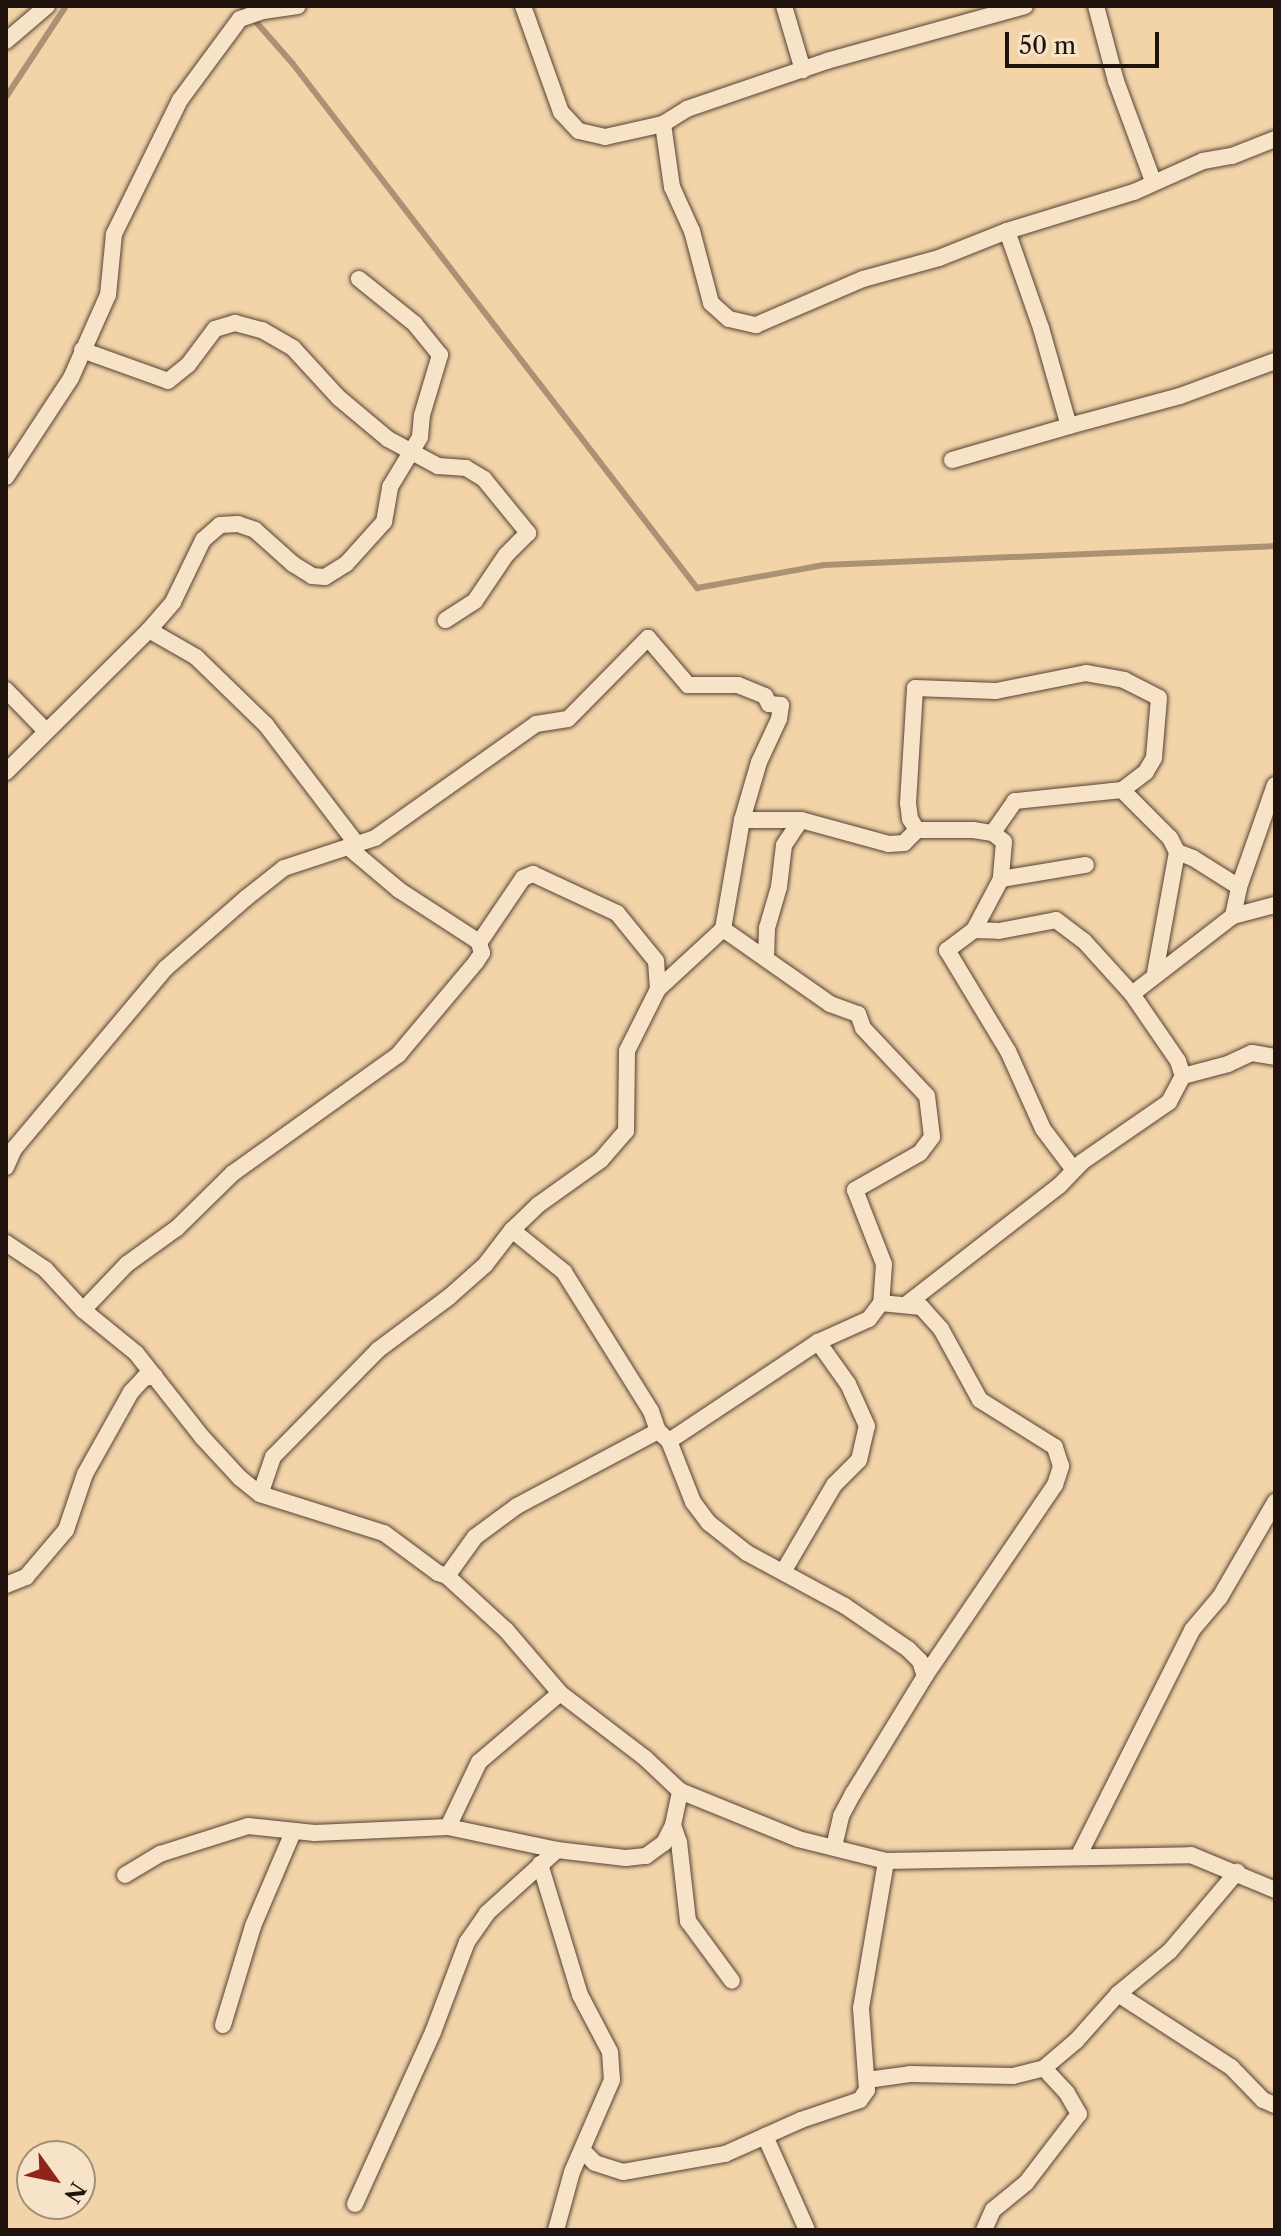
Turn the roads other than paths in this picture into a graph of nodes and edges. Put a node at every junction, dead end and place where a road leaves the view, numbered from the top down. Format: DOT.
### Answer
graph roads {
  1 [pos="47,6"];
  2 [pos="298,6"];
  3 [pos="523,6"];
  4 [pos="784,6"];
  5 [pos="1025,6"];
  6 [pos="1096,6"];
  7 [pos="6,41"];
  8 [pos="803,70"];
  9 [pos="663,124"];
  10 [pos="1275,139"];
  11 [pos="1153,181"];
  12 [pos="1007,231"];
  13 [pos="359,279"];
  14 [pos="82,350"];
  15 [pos="1275,361"];
  16 [pos="1069,426"];
  17 [pos="414,452"];
  18 [pos="952,460"];
  19 [pos="6,477"];
  20 [pos="446,620"];
  21 [pos="149,630"];
  22 [pos="6,690"];
  23 [pos="46,731"];
  24 [pos="6,772"];
  25 [pos="1275,785"];
  26 [pos="1122,790"];
  27 [pos="742,820"];
  28 [pos="801,820"];
  29 [pos="917,830"];
  30 [pos="993,833"];
  31 [pos="352,845"];
  32 [pos="1177,852"];
  33 [pos="1086,865"];
  34 [pos="1001,879"];
  35 [pos="1239,887"];
  36 [pos="1275,905"];
  37 [pos="1233,916"];
  38 [pos="723,929"];
  39 [pos="974,930"];
  40 [pos="479,942"];
  41 [pos="766,958"];
  42 [pos="1155,973"];
  43 [pos="658,989"];
  44 [pos="1132,994"];
  45 [pos="1275,1057"];
  46 [pos="1183,1076"];
  47 [pos="6,1167"];
  48 [pos="1074,1170"];
  49 [pos="512,1230"];
  50 [pos="6,1243"];
  51 [pos="881,1303"];
  52 [pos="908,1303"];
  53 [pos="83,1310"];
  54 [pos="818,1342"];
  55 [pos="155,1376"];
  56 [pos="663,1436"];
  57 [pos="260,1494"];
  58 [pos="1275,1502"];
  59 [pos="783,1572"];
  60 [pos="447,1576"];
  61 [pos="6,1585"];
  62 [pos="911,1652"];
  63 [pos="940,1655"];
  64 [pos="925,1676"];
  65 [pos="560,1693"];
  66 [pos="680,1791"];
  67 [pos="673,1825"];
  68 [pos="448,1827"];
  69 [pos="293,1832"];
  70 [pos="834,1847"];
  71 [pos="557,1850"];
  72 [pos="1078,1857"];
  73 [pos="886,1861"];
  74 [pos="540,1864"];
  75 [pos="1237,1872"];
  76 [pos="125,1875"];
  77 [pos="1275,1890"];
  78 [pos="732,1981"];
  79 [pos="1118,1994"];
  80 [pos="223,2025"];
  81 [pos="1044,2068"];
  82 [pos="867,2080"];
  83 [pos="1275,2105"];
  84 [pos="765,2136"];
  85 [pos="582,2150"];
  86 [pos="355,2204"];
  87 [pos="556,2230"];
  88 [pos="807,2230"];
  89 [pos="984,2230"];
  1 -- 7 [label="street"];
  2 -- 14 [label="street"];
  3 -- 9 [label="street"];
  4 -- 8 [label="street"];
  5 -- 8 [label="street"];
  6 -- 11 [label="street"];
  8 -- 9 [label="street"];
  9 -- 12 [label="street"];
  10 -- 11 [label="street"];
  11 -- 12 [label="street"];
  12 -- 16 [label="street"];
  13 -- 17 [label="street"];
  14 -- 17 [label="street"];
  14 -- 19 [label="street"];
  15 -- 16 [label="street"];
  16 -- 18 [label="street"];
  17 -- 20 [label="street"];
  17 -- 21 [label="street"];
  21 -- 23 [label="street"];
  21 -- 31 [label="street"];
  22 -- 23 [label="street"];
  23 -- 24 [label="street"];
  25 -- 35 [label="street"];
  26 -- 29 [label="street"];
  26 -- 30 [label="street"];
  26 -- 32 [label="street"];
  27 -- 28 [label="street"];
  27 -- 31 [label="street"];
  27 -- 38 [label="street"];
  28 -- 29 [label="street"];
  28 -- 41 [label="street"];
  29 -- 30 [label="street"];
  30 -- 34 [label="street"];
  31 -- 40 [label="street"];
  31 -- 47 [label="street"];
  32 -- 35 [label="street"];
  32 -- 42 [label="street"];
  33 -- 34 [label="street"];
  34 -- 39 [label="street"];
  35 -- 37 [label="street"];
  36 -- 37 [label="street"];
  37 -- 42 [label="street"];
  38 -- 41 [label="street"];
  38 -- 43 [label="street"];
  39 -- 44 [label="street"];
  39 -- 48 [label="street"];
  40 -- 43 [label="street"];
  40 -- 53 [label="street"];
  41 -- 51 [label="street"];
  42 -- 44 [label="street"];
  43 -- 49 [label="street"];
  44 -- 46 [label="street"];
  45 -- 46 [label="street"];
  46 -- 48 [label="street"];
  48 -- 52 [label="street"];
  49 -- 56 [label="street"];
  49 -- 57 [label="street"];
  50 -- 53 [label="street"];
  51 -- 52 [label="street"];
  51 -- 54 [label="street"];
  52 -- 63 [label="street"];
  53 -- 55 [label="street"];
  54 -- 56 [label="street"];
  54 -- 59 [label="street"];
  55 -- 57 [label="street"];
  55 -- 61 [label="street"];
  56 -- 59 [label="street"];
  56 -- 60 [label="street"];
  57 -- 60 [label="street"];
  58 -- 72 [label="street"];
  59 -- 62 [label="street"];
  60 -- 65 [label="street"];
  62 -- 63 [label="street"];
  62 -- 64 [label="street"];
  63 -- 64 [label="street"];
  64 -- 70 [label="street"];
  65 -- 66 [label="street"];
  65 -- 68 [label="street"];
  66 -- 67 [label="street"];
  66 -- 70 [label="street"];
  67 -- 71 [label="street"];
  67 -- 78 [label="street"];
  68 -- 69 [label="street"];
  68 -- 71 [label="street"];
  69 -- 76 [label="street"];
  69 -- 80 [label="street"];
  70 -- 73 [label="street"];
  71 -- 74 [label="street"];
  72 -- 73 [label="street"];
  72 -- 75 [label="street"];
  73 -- 82 [label="street"];
  74 -- 85 [label="street"];
  74 -- 86 [label="street"];
  75 -- 77 [label="street"];
  75 -- 79 [label="street"];
  79 -- 81 [label="street"];
  79 -- 83 [label="street"];
  81 -- 82 [label="street"];
  81 -- 89 [label="street"];
  82 -- 84 [label="street"];
  84 -- 85 [label="street"];
  84 -- 88 [label="street"];
  85 -- 87 [label="street"];
}
